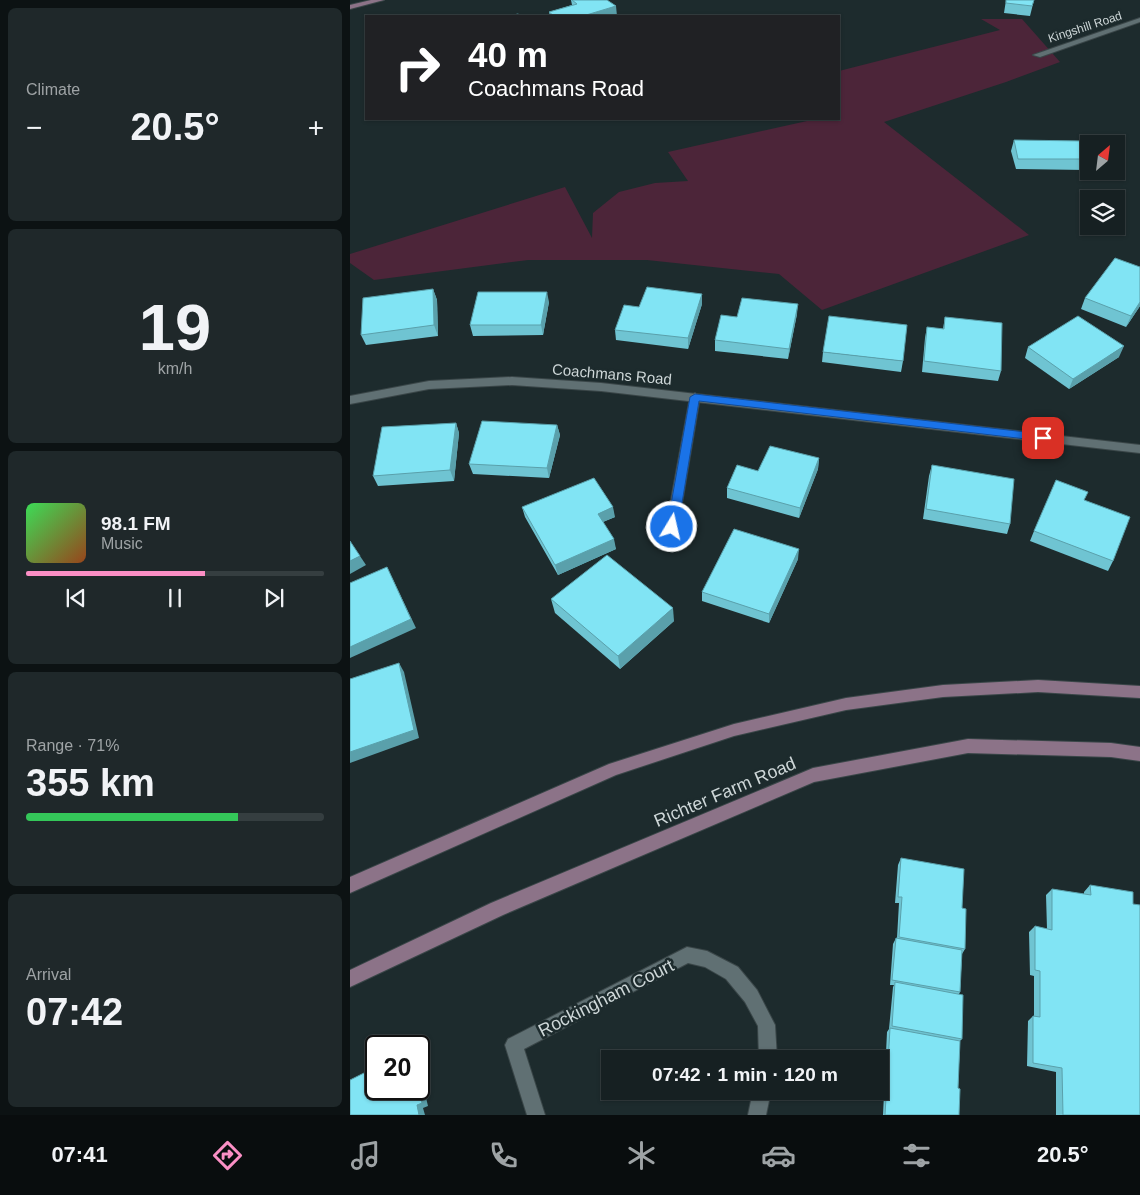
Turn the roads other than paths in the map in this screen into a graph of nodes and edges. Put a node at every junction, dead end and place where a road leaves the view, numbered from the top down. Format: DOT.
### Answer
graph roads {
  1 [pos="380,0"];
  2 [pos="350,7"];
  3 [pos="1140,20"];
  4 [pos="1037,55"];
  5 [pos="695,397"];
  6 [pos="350,400"];
  7 [pos="1140,449"];
  8 [pos="672,527"];
  9 [pos="1140,692"];
  10 [pos="1140,754"];
  11 [pos="350,884"];
  12 [pos="350,980"];
  13 [pos="767,1050"];
  14 [pos="760,1100"];
  15 [pos="536,1115"];
  16 [pos="757,1115"];
  1 -- 2 [label="main road"];
  3 -- 4 [label="street, Kingshill Road"];
  5 -- 6 [label="street, Coachmans Road"];
  5 -- 7 [label="street, Coachmans Road"];
  5 -- 8 [label="street"];
  9 -- 11 [label="main road"];
  10 -- 12 [label="main road, Richter Farm Road"];
  13 -- 15 [label="street, Rockingham Court"];
  14 -- 16 [label="street"];
}
